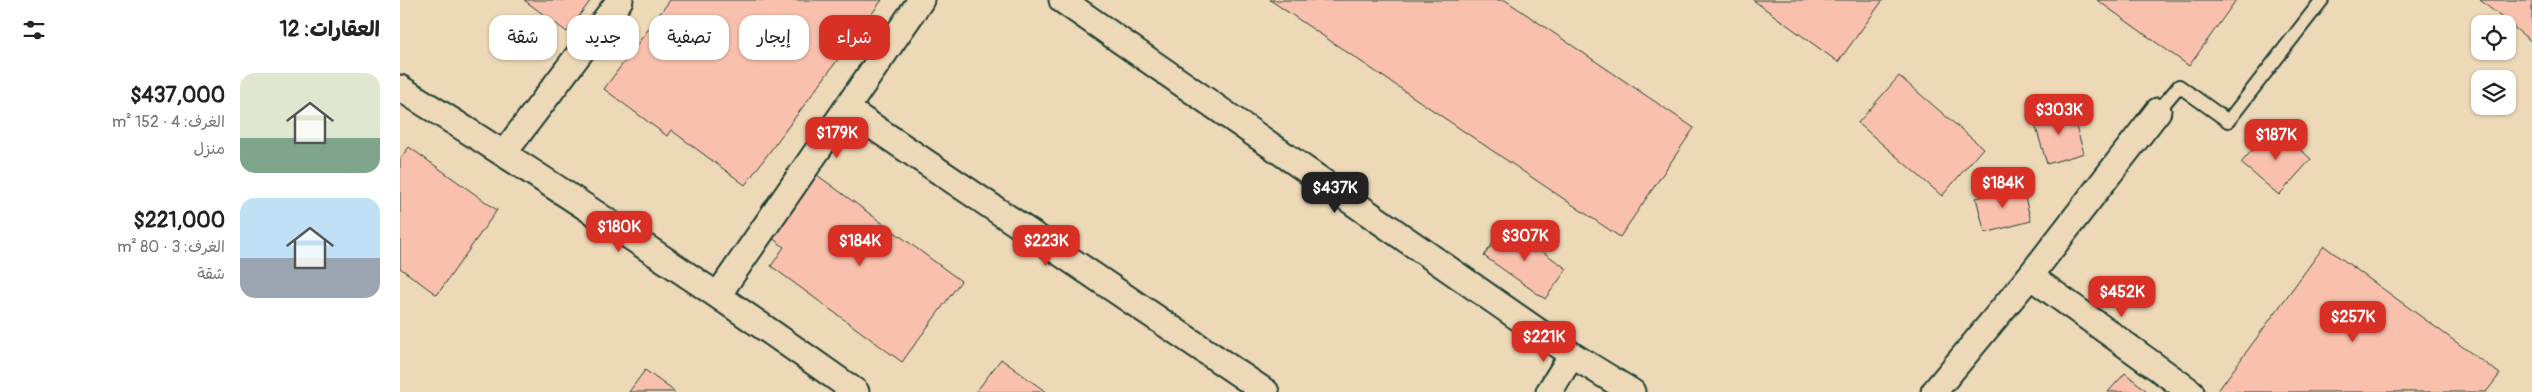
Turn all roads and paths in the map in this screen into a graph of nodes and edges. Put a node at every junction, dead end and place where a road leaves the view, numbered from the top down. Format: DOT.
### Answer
graph roads {
  1 [pos="620,0"];
  2 [pos="921,0"];
  3 [pos="1062,0"];
  4 [pos="2322,0"];
  5 [pos="400,88"];
  6 [pos="847,109"];
  7 [pos="2158,111"];
  8 [pos="504,153"];
  9 [pos="2030,276"];
  10 [pos="718,295"];
  11 [pos="1572,356"];
  12 [pos="856,392"];
  13 [pos="1266,392"];
  14 [pos="1549,392"];
  15 [pos="1632,392"];
  16 [pos="1934,392"];
  17 [pos="2191,392"];
  1 -- 8 [label="street"];
  2 -- 6 [label="street"];
  3 -- 11 [label="street"];
  4 -- 7 [label="lane"];
  5 -- 8 [label="street"];
  6 -- 10 [label="street"];
  6 -- 13 [label="street"];
  7 -- 9 [label="street"];
  8 -- 10 [label="street"];
  9 -- 16 [label="street"];
  9 -- 17 [label="street"];
  10 -- 12 [label="street"];
  11 -- 14 [label="street"];
  11 -- 15 [label="street"];
}
